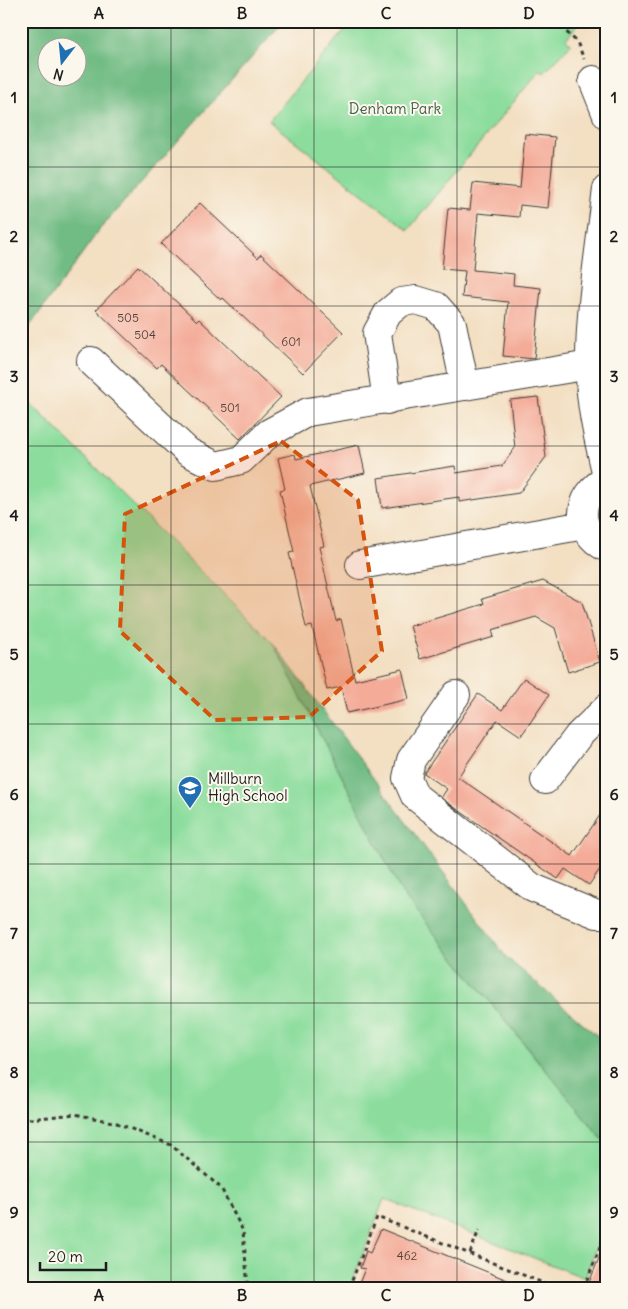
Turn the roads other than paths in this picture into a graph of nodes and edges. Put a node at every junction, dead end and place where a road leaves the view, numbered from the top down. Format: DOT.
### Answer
graph roads {
  1 [pos="593,80"];
  2 [pos="607,115"];
  3 [pos="607,189"];
  4 [pos="595,351"];
  5 [pos="91,361"];
  6 [pos="465,386"];
  7 [pos="387,400"];
  8 [pos="607,477"];
  9 [pos="584,525"];
  10 [pos="607,548"];
  11 [pos="360,565"];
  12 [pos="456,695"];
  13 [pos="607,708"];
  14 [pos="545,780"];
  15 [pos="604,922"];
  1 -- 2 [label="street"];
  3 -- 4 [label="street"];
  4 -- 6 [label="street"];
  4 -- 8 [label="street"];
  5 -- 7 [label="street"];
  6 -- 7 [label="street"];
  6 -- 7 [label="street"];
  8 -- 9 [label="street"];
  9 -- 10 [label="street"];
  9 -- 11 [label="street"];
  12 -- 15 [label="street"];
  13 -- 14 [label="street"];
}
